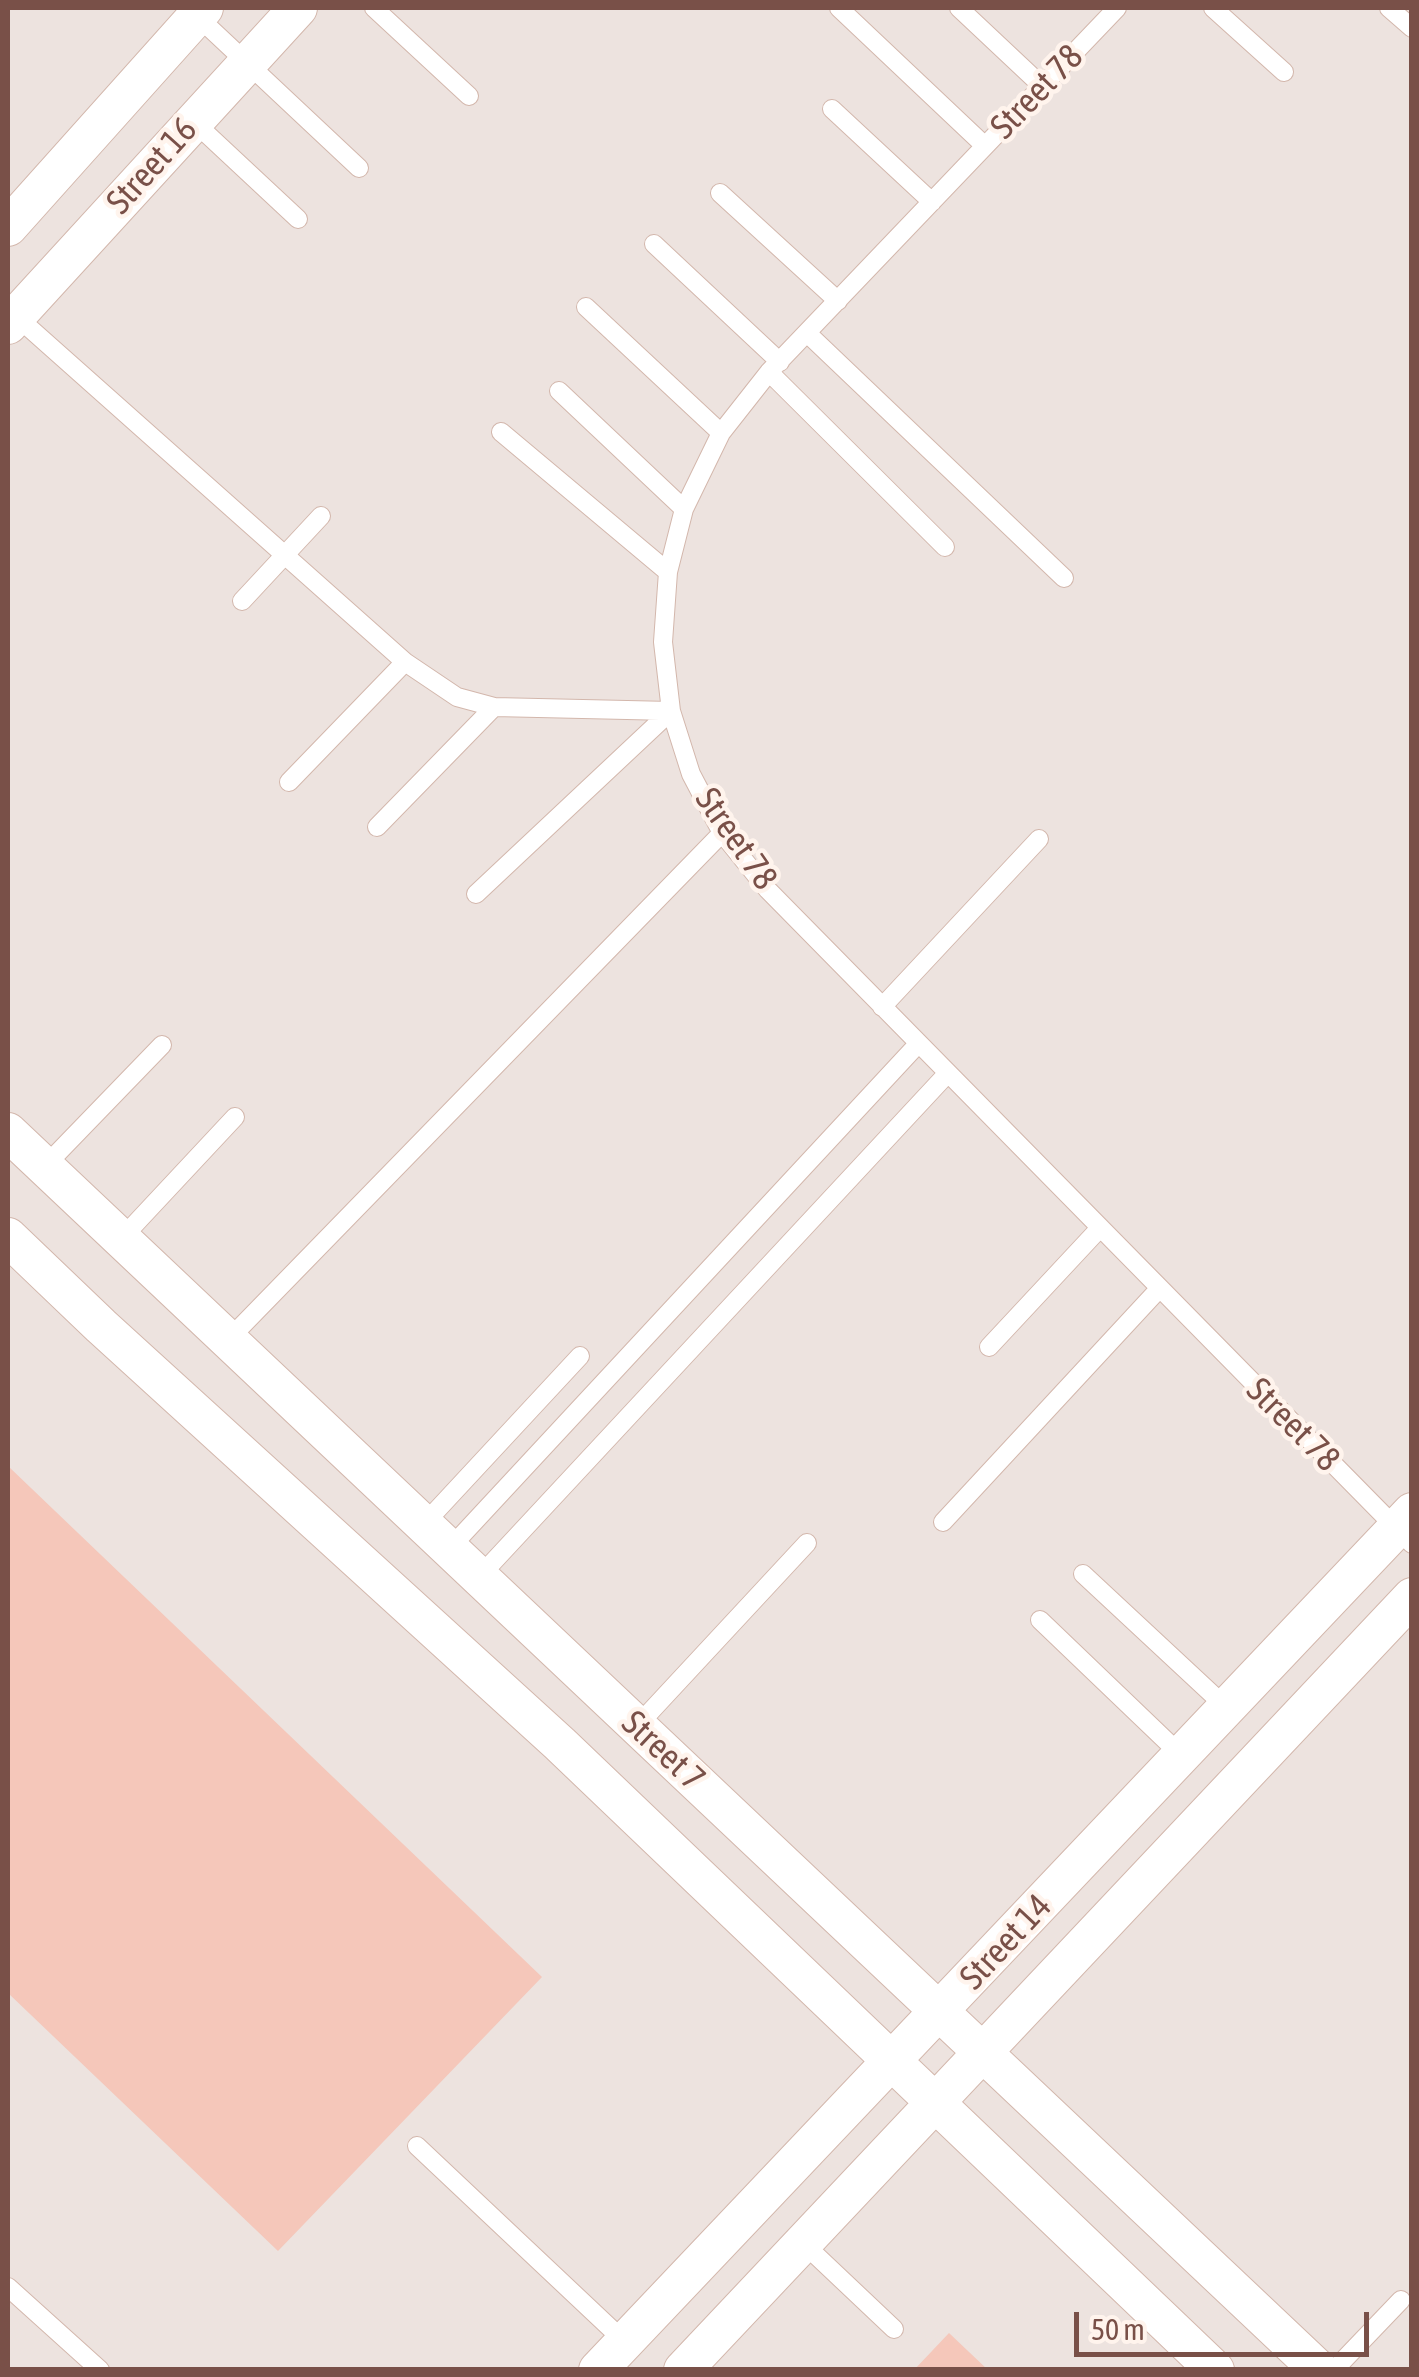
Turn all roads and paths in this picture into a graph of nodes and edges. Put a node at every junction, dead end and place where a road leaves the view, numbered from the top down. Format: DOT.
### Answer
graph roads {
  1 [pos="298,8"];
  2 [pos="374,8"];
  3 [pos="838,8"];
  4 [pos="959,8"];
  5 [pos="1213,8"];
  6 [pos="1389,8"];
  7 [pos="1113,9"];
  8 [pos="200,12"];
  9 [pos="1412,28"];
  10 [pos="246,62"];
  11 [pos="1284,72"];
  12 [pos="1042,86"];
  13 [pos="469,96"];
  14 [pos="832,109"];
  15 [pos="193,120"];
  16 [pos="984,146"];
  17 [pos="359,168"];
  18 [pos="720,193"];
  19 [pos="932,202"];
  20 [pos="298,219"];
  21 [pos="8,228"];
  22 [pos="654,244"];
  23 [pos="838,301"];
  24 [pos="586,307"];
  25 [pos="12,321"];
  26 [pos="807,333"];
  27 [pos="774,367"];
  28 [pos="559,391"];
  29 [pos="501,432"];
  30 [pos="721,433"];
  31 [pos="684,509"];
  32 [pos="321,516"];
  33 [pos="945,547"];
  34 [pos="286,554"];
  35 [pos="668,572"];
  36 [pos="1064,578"];
  37 [pos="242,601"];
  38 [pos="405,662"];
  39 [pos="494,707"];
  40 [pos="672,710"];
  41 [pos="290,782"];
  42 [pos="377,827"];
  43 [pos="722,833"];
  44 [pos="1039,840"];
  45 [pos="476,894"];
  46 [pos="882,1008"];
  47 [pos="918,1044"];
  48 [pos="162,1045"];
  49 [pos="947,1074"];
  50 [pos="235,1117"];
  51 [pos="8,1132"];
  52 [pos="44,1166"];
  53 [pos="1100,1228"];
  54 [pos="8,1237"];
  55 [pos="121,1240"];
  56 [pos="1159,1289"];
  57 [pos="228,1340"];
  58 [pos="989,1347"];
  59 [pos="580,1356"];
  60 [pos="943,1522"];
  61 [pos="1406,1528"];
  62 [pos="436,1537"];
  63 [pos="806,1543"];
  64 [pos="1083,1574"];
  65 [pos="479,1577"];
  66 [pos="1412,1597"];
  67 [pos="1040,1620"];
  68 [pos="1227,1708"];
  69 [pos="636,1726"];
  70 [pos="1182,1756"];
  71 [pos="940,2012"];
  72 [pos="982,2052"];
  73 [pos="893,2062"];
  74 [pos="935,2102"];
  75 [pos="417,2146"];
  76 [pos="802,2242"];
  77 [pos="8,2287"];
  78 [pos="1401,2300"];
  79 [pos="894,2329"];
  80 [pos="624,2341"];
  81 [pos="100,2370"];
  82 [pos="598,2370"];
  83 [pos="683,2370"];
  84 [pos="1215,2370"];
  85 [pos="1319,2370"];
  86 [pos="1334,2370"];
  1 -- 10 [label="street, Street 16"];
  2 -- 13 [label="lane"];
  3 -- 16 [label="lane"];
  4 -- 12 [label="lane"];
  5 -- 11 [label="lane"];
  6 -- 9 [label="lane"];
  7 -- 12 [label="lane, Street 78"];
  8 -- 10 [label="lane"];
  8 -- 21 [label="street, Street 16"];
  10 -- 15 [label="street, Street 16"];
  10 -- 17 [label="lane"];
  12 -- 16 [label="lane, Street 78"];
  14 -- 19 [label="lane"];
  15 -- 20 [label="lane"];
  15 -- 25 [label="street, Street 16"];
  16 -- 19 [label="lane, Street 78"];
  18 -- 23 [label="lane"];
  19 -- 23 [label="lane, Street 78"];
  22 -- 27 [label="lane"];
  23 -- 26 [label="lane, Street 78"];
  24 -- 30 [label="lane"];
  25 -- 34 [label="lane"];
  26 -- 27 [label="lane, Street 78"];
  26 -- 36 [label="lane"];
  27 -- 30 [label="lane, Street 78"];
  27 -- 33 [label="lane"];
  28 -- 31 [label="lane"];
  29 -- 35 [label="lane"];
  30 -- 31 [label="lane, Street 78"];
  31 -- 35 [label="lane, Street 78"];
  32 -- 34 [label="lane"];
  34 -- 37 [label="lane"];
  34 -- 38 [label="lane"];
  35 -- 40 [label="lane, Street 78"];
  38 -- 39 [label="lane"];
  38 -- 41 [label="lane"];
  39 -- 40 [label="lane"];
  39 -- 42 [label="lane"];
  40 -- 43 [label="lane, Street 78"];
  40 -- 45 [label="lane"];
  43 -- 46 [label="lane, Street 78"];
  43 -- 57 [label="lane"];
  44 -- 46 [label="lane"];
  46 -- 47 [label="lane, Street 78"];
  47 -- 49 [label="lane, Street 78"];
  47 -- 62 [label="lane"];
  48 -- 52 [label="lane"];
  49 -- 53 [label="lane, Street 78"];
  49 -- 65 [label="lane"];
  50 -- 55 [label="lane"];
  51 -- 52 [label="street, Street 7"];
  52 -- 55 [label="street, Street 7"];
  53 -- 56 [label="lane, Street 78"];
  53 -- 58 [label="lane"];
  54 -- 73 [label="street, Street 7"];
  55 -- 57 [label="street, Street 7"];
  56 -- 60 [label="lane"];
  56 -- 61 [label="lane, Street 78"];
  57 -- 62 [label="street, Street 7"];
  59 -- 62 [label="lane"];
  61 -- 68 [label="street, Street 14"];
  62 -- 65 [label="street, Street 7"];
  63 -- 69 [label="lane"];
  64 -- 68 [label="lane"];
  65 -- 69 [label="street, Street 7"];
  66 -- 72 [label="street, Street 14"];
  67 -- 70 [label="lane"];
  68 -- 70 [label="street, Street 14"];
  69 -- 71 [label="street, Street 7"];
  70 -- 71 [label="street, Street 14"];
  71 -- 72 [label="street, Street 7"];
  71 -- 73 [label="street, Street 14"];
  72 -- 74 [label="street, Street 14"];
  72 -- 85 [label="street, Street 7"];
  73 -- 74 [label="street, Street 7"];
  73 -- 80 [label="street, Street 14"];
  74 -- 76 [label="street, Street 14"];
  74 -- 84 [label="street, Street 7"];
  75 -- 80 [label="lane"];
  76 -- 79 [label="lane"];
  76 -- 83 [label="street, Street 14"];
  77 -- 81 [label="lane"];
  78 -- 86 [label="lane"];
  80 -- 82 [label="street, Street 14"];
}
